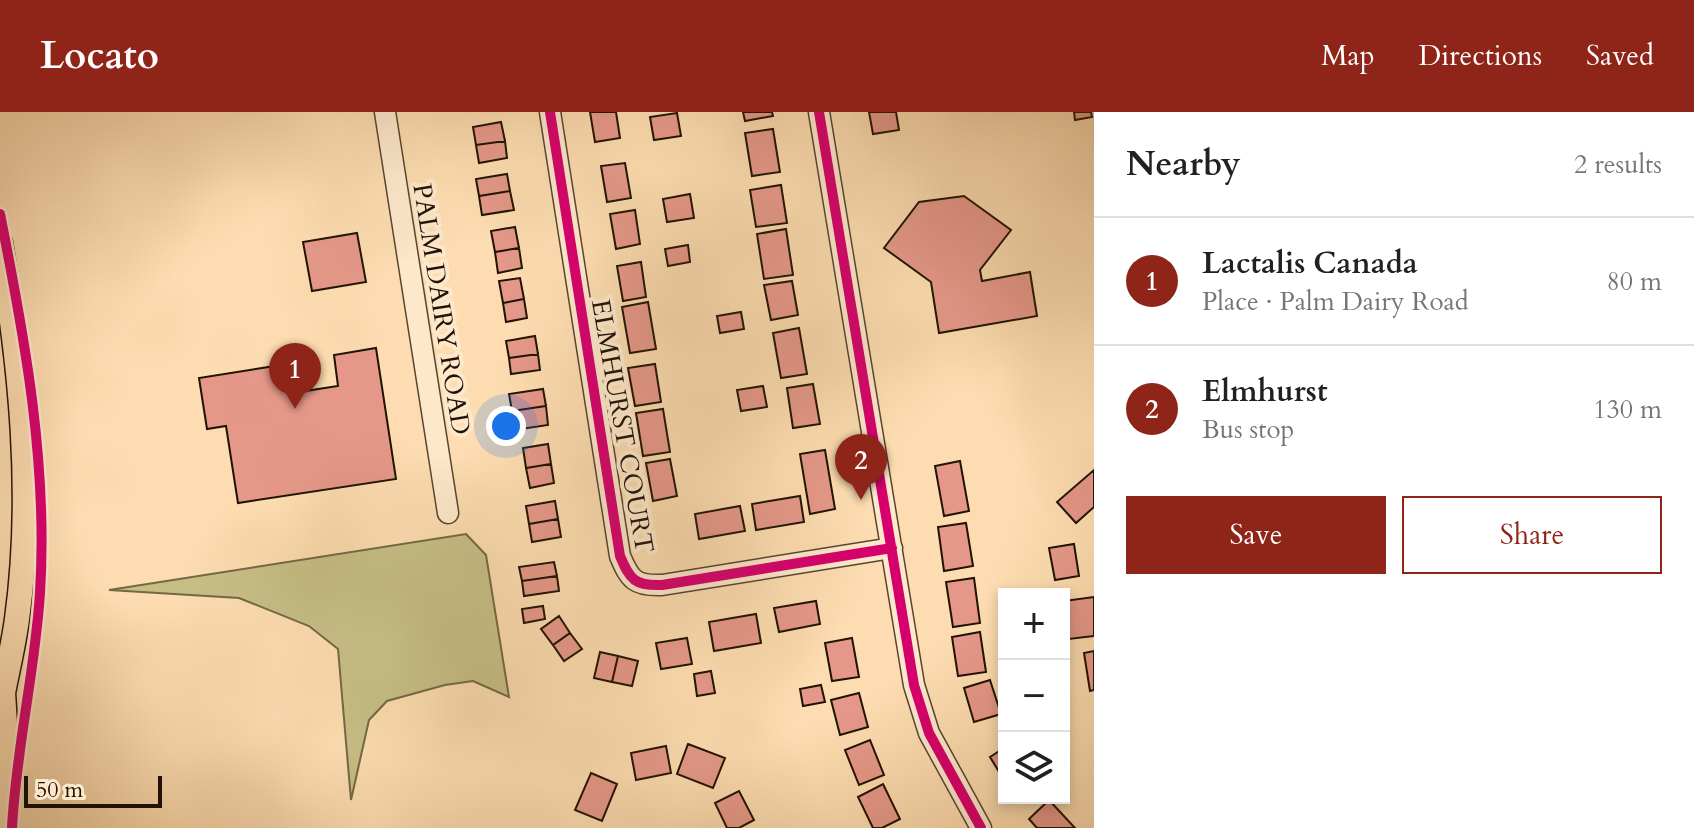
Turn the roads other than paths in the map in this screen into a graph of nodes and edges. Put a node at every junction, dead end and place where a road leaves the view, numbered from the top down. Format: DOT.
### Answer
graph roads {
  1 [pos="385,112"];
  2 [pos="550,112"];
  3 [pos="819,112"];
  4 [pos="0,243"];
  5 [pos="448,513"];
  6 [pos="892,548"];
  7 [pos="2,699"];
  8 [pos="0,817"];
  9 [pos="981,828"];
  1 -- 5 [label="street, PALM DAIRY ROAD"];
  2 -- 6 [label="street, ELMHURST COURT"];
  3 -- 6 [label="street"];
  4 -- 7 [label="main road"];
  6 -- 9 [label="street"];
  7 -- 8 [label="main road"];
}
